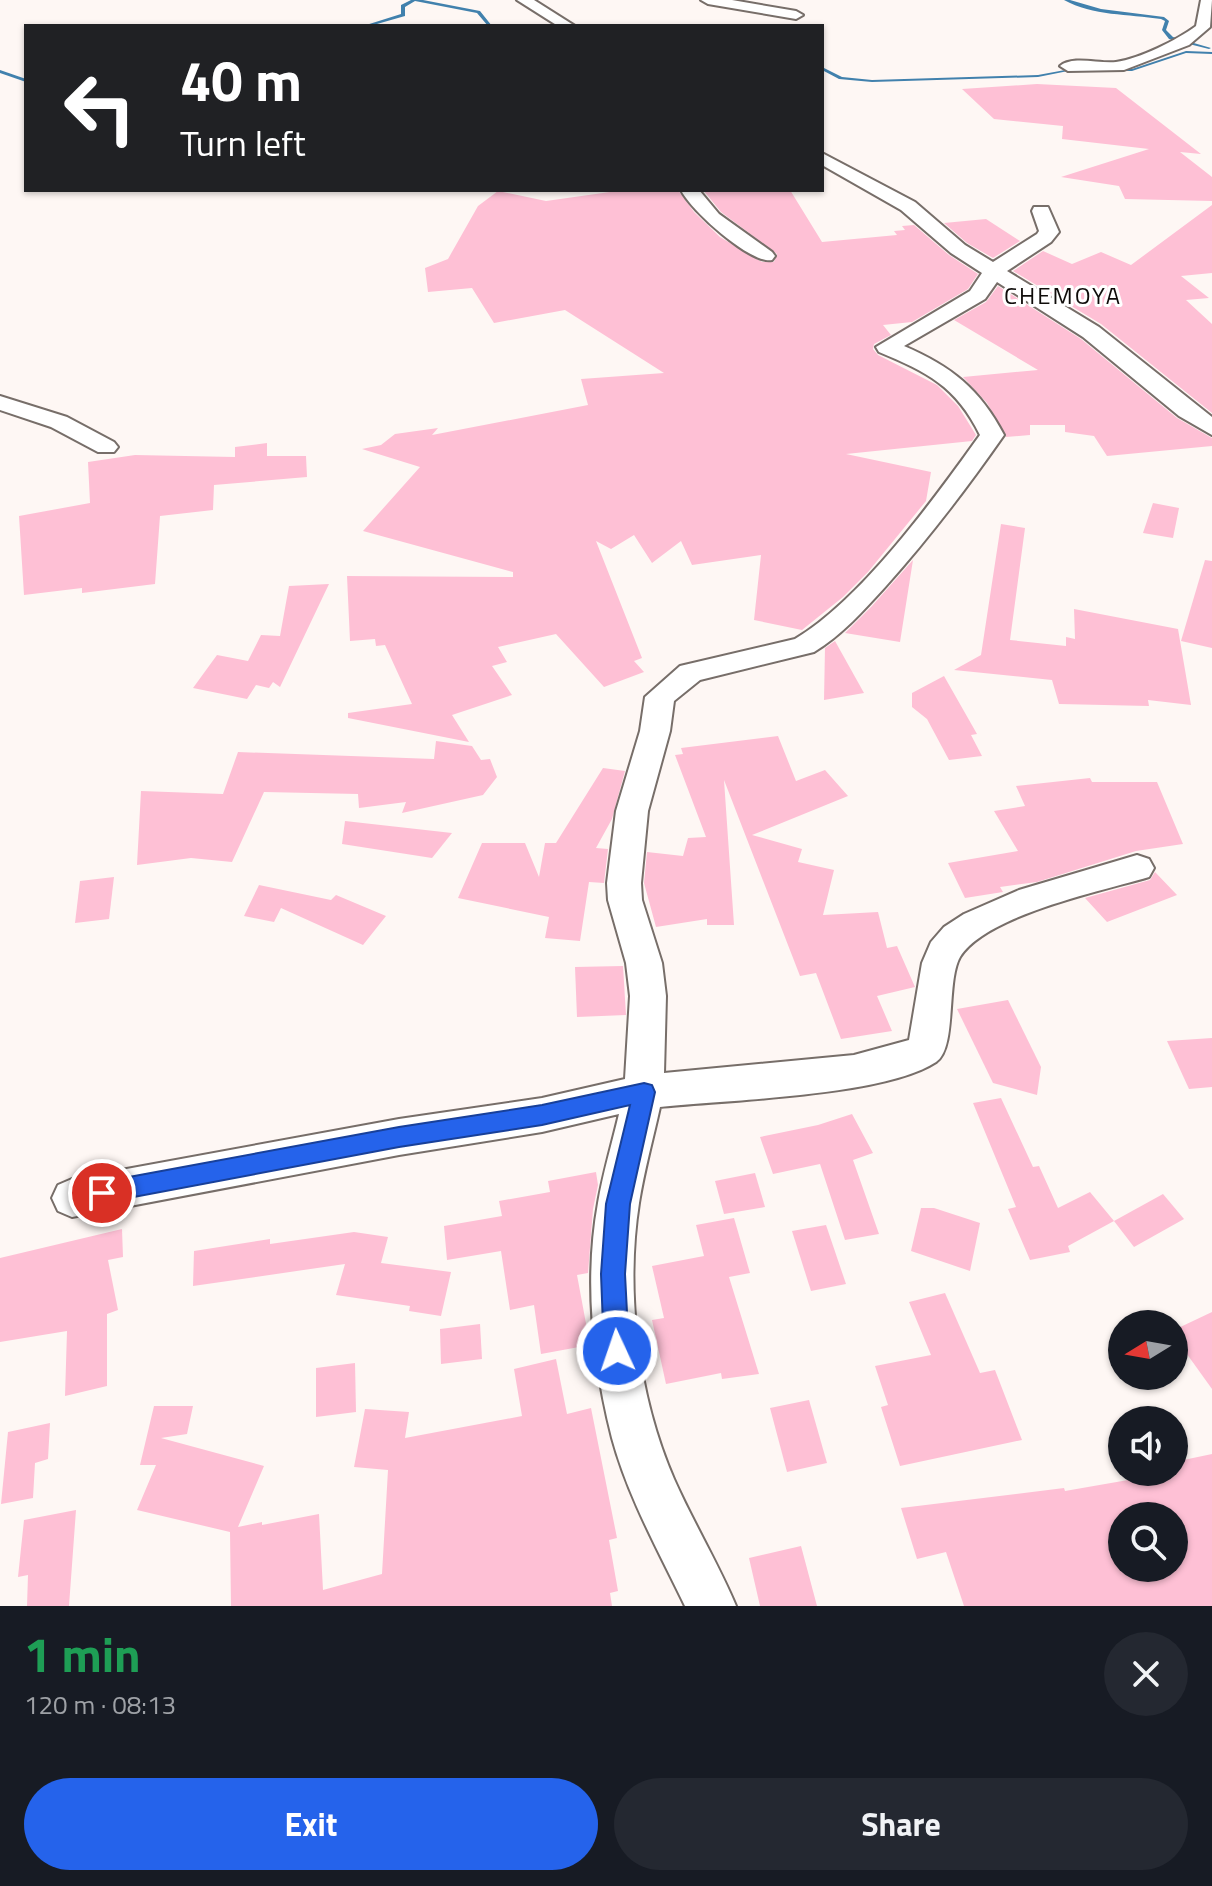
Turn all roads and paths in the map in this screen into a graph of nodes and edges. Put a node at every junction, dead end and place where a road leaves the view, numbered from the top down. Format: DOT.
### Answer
graph roads {
  1 [pos="524,0"];
  2 [pos="708,0"];
  3 [pos="1208,0"];
  4 [pos="796,15"];
  5 [pos="565,24"];
  6 [pos="1068,66"];
  7 [pos="824,159"];
  8 [pos="691,192"];
  9 [pos="1041,211"];
  10 [pos="765,256"];
  11 [pos="994,270"];
  12 [pos="0,403"];
  13 [pos="1212,428"];
  14 [pos="106,447"];
  15 [pos="1137,868"];
  16 [pos="644,1092"];
  17 [pos="72,1198"];
  18 [pos="711,1606"];
  1 -- 5 [label="street"];
  2 -- 4 [label="street"];
  3 -- 6 [label="street"];
  7 -- 11 [label="street"];
  8 -- 10 [label="street"];
  9 -- 11 [label="street"];
  11 -- 13 [label="street"];
  11 -- 16 [label="street"];
  12 -- 14 [label="street"];
  15 -- 16 [label="street"];
  16 -- 17 [label="street"];
  16 -- 18 [label="street"];
}
